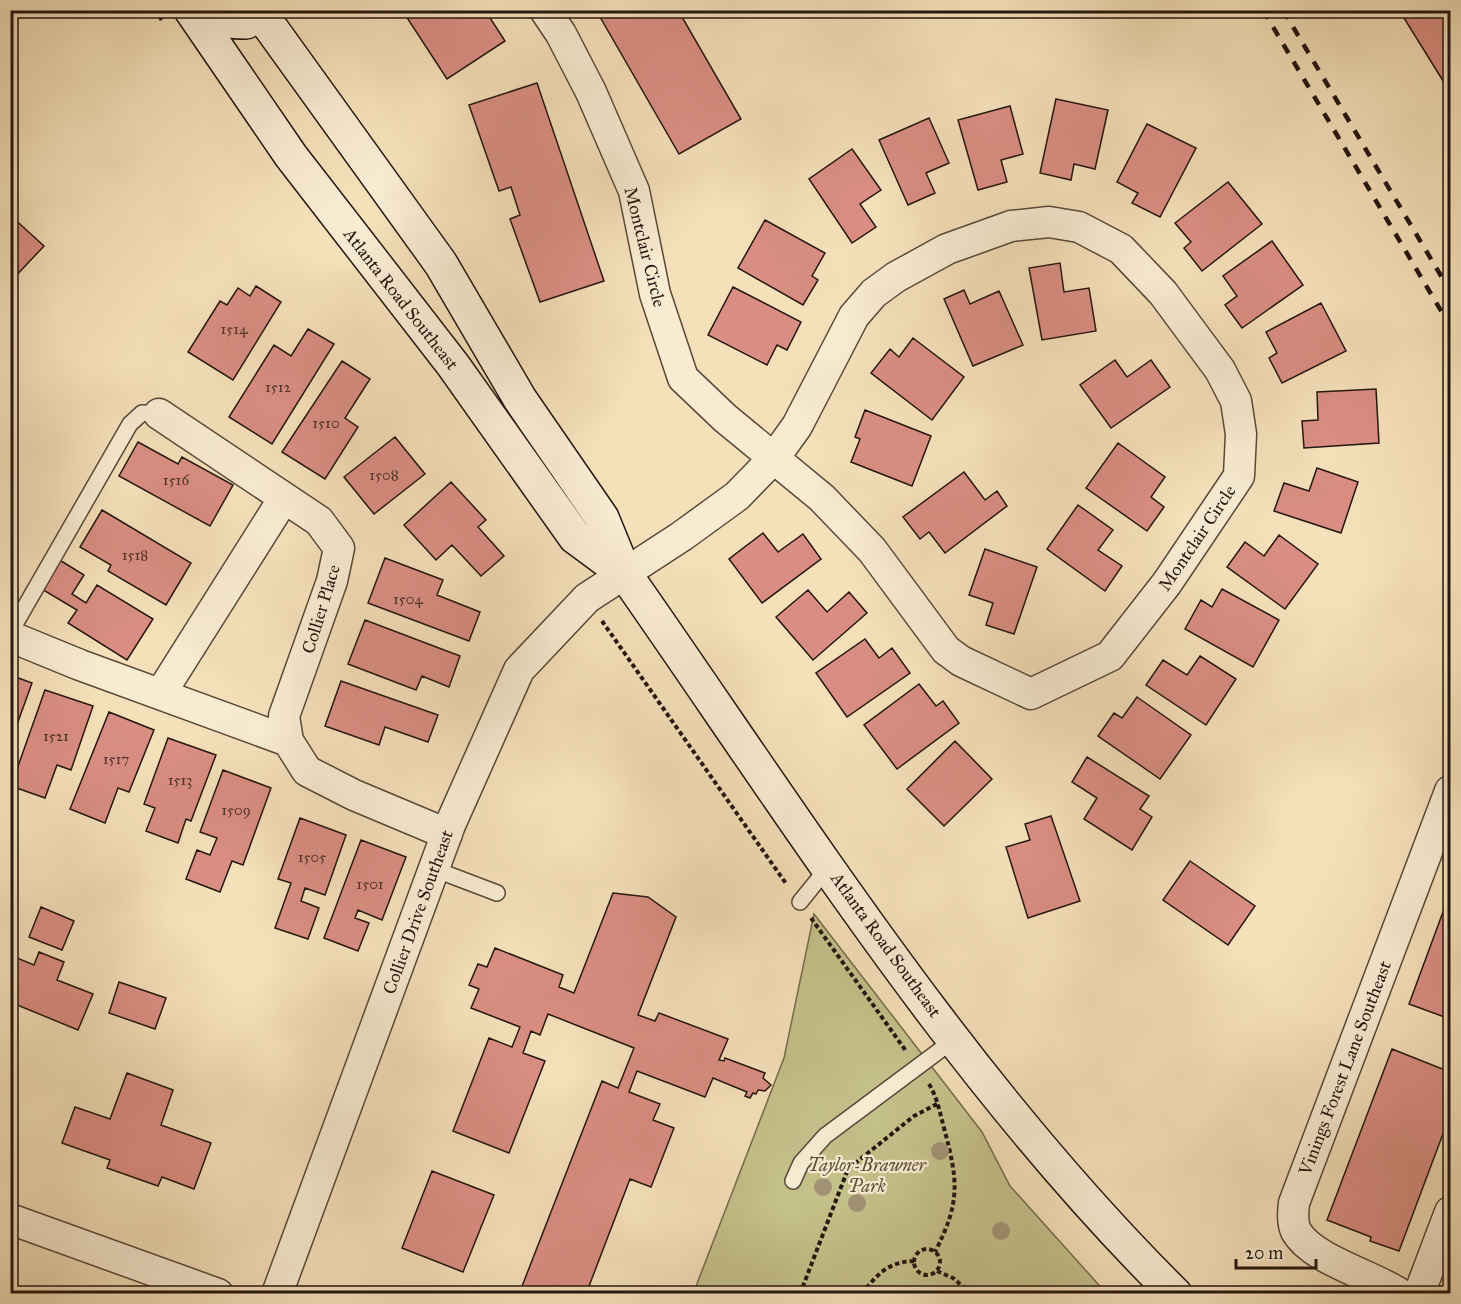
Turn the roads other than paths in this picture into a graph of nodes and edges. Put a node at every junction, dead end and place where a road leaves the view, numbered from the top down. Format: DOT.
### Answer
graph roads {
  1 [pos="191,10"];
  2 [pos="212,10"];
  3 [pos="257,10"];
  4 [pos="545,10"];
  5 [pos="159,414"];
  6 [pos="774,458"];
  7 [pos="284,498"];
  8 [pos="625,574"];
  9 [pos="14,638"];
  10 [pos="162,693"];
  11 [pos="288,741"];
  12 [pos="1450,791"];
  13 [pos="447,834"];
  14 [pos="829,866"];
  15 [pos="434,869"];
  16 [pos="497,893"];
  17 [pos="800,902"];
  18 [pos="955,1039"];
  19 [pos="793,1180"];
  20 [pos="1450,1212"];
  21 [pos="10,1219"];
  22 [pos="218,1293"];
  23 [pos="278,1293"];
  24 [pos="1175,1293"];
  25 [pos="1400,1293"];
  26 [pos="1419,1293"];
  1 -- 8 [label="main road, Atlanta Road Southeast"];
  2 -- 3 [label="main road"];
  3 -- 8 [label="main road, Atlanta Road Southeast"];
  4 -- 6 [label="street, Montclair Circle"];
  5 -- 7 [label="street, Collier Place"];
  5 -- 9 [label="lane"];
  6 -- 6 [label="street, Montclair Circle"];
  6 -- 8 [label="street, Montclair Circle"];
  7 -- 10 [label="street"];
  7 -- 11 [label="street, Collier Place"];
  8 -- 13 [label="street, Collier Drive Southeast"];
  8 -- 14 [label="main road, Atlanta Road Southeast"];
  9 -- 10 [label="street"];
  10 -- 11 [label="street"];
  11 -- 13 [label="street, Collier Place"];
  12 -- 25 [label="street, Vinings Forest Lane Southeast"];
  13 -- 15 [label="street, Collier Drive Southeast"];
  14 -- 17 [label="lane"];
  14 -- 18 [label="main road, Atlanta Road Southeast"];
  15 -- 16 [label="lane"];
  15 -- 23 [label="street, Collier Drive Southeast"];
  18 -- 19 [label="lane"];
  18 -- 24 [label="main road, Atlanta Road Southeast"];
  20 -- 26 [label="street"];
  21 -- 22 [label="street"];
}
